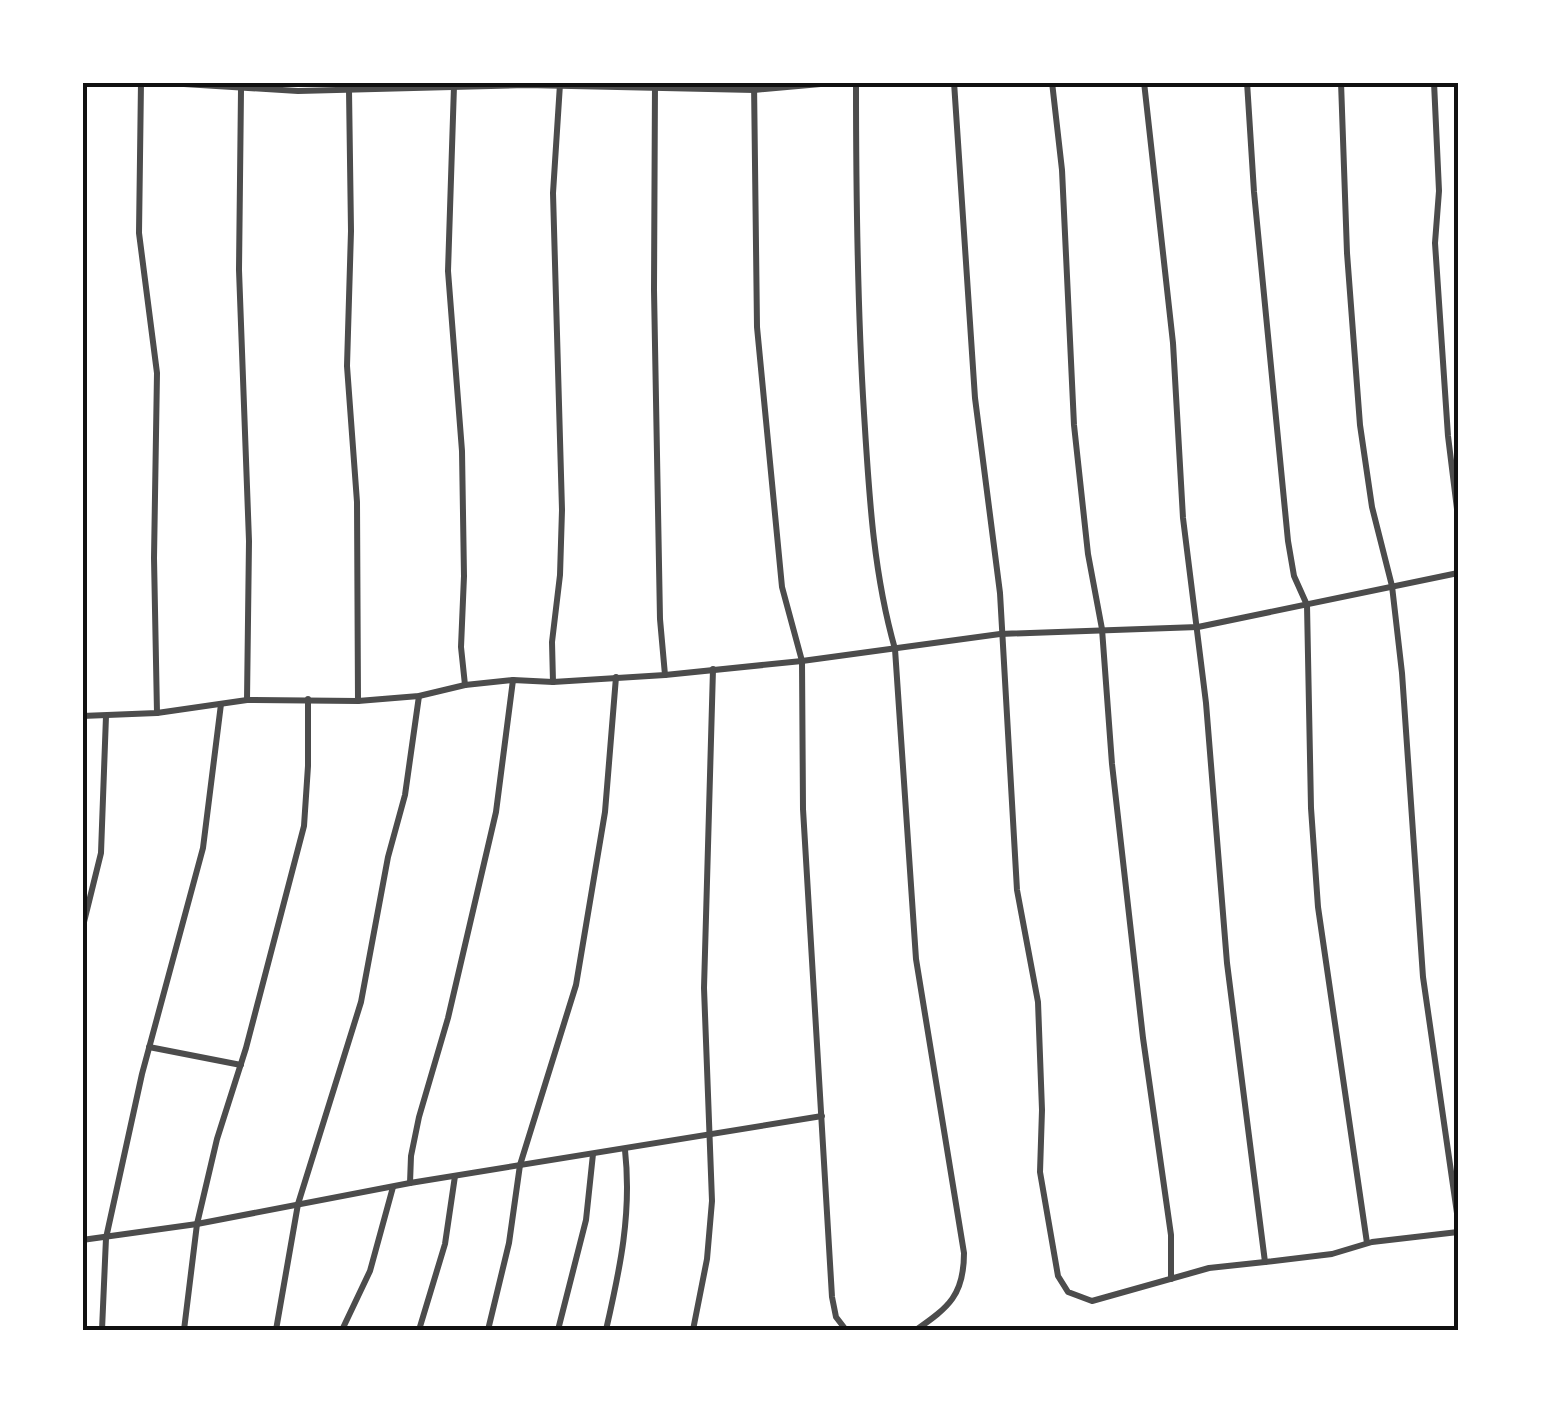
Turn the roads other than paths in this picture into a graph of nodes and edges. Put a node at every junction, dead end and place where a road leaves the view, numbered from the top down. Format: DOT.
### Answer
graph roads {
  1 [pos="140,82"];
  2 [pos="152,82"];
  3 [pos="843,82"];
  4 [pos="856,82"];
  5 [pos="954,82"];
  6 [pos="1052,82"];
  7 [pos="1144,82"];
  8 [pos="1247,82"];
  9 [pos="1340,82"];
  10 [pos="1434,82"];
  11 [pos="467,84"];
  12 [pos="560,85"];
  13 [pos="263,86"];
  14 [pos="370,86"];
  15 [pos="454,86"];
  16 [pos="656,86"];
  17 [pos="754,86"];
  18 [pos="242,90"];
  19 [pos="349,90"];
  20 [pos="1458,516"];
  21 [pos="1458,573"];
  22 [pos="1392,586"];
  23 [pos="1307,605"];
  24 [pos="1198,627"];
  25 [pos="1102,629"];
  26 [pos="1000,634"];
  27 [pos="894,649"];
  28 [pos="802,661"];
  29 [pos="714,669"];
  30 [pos="665,675"];
  31 [pos="616,677"];
  32 [pos="513,680"];
  33 [pos="553,682"];
  34 [pos="465,685"];
  35 [pos="418,696"];
  36 [pos="308,699"];
  37 [pos="246,700"];
  38 [pos="358,701"];
  39 [pos="221,704"];
  40 [pos="157,713"];
  41 [pos="82,716"];
  42 [pos="106,716"];
  43 [pos="82,930"];
  44 [pos="149,1047"];
  45 [pos="240,1064"];
  46 [pos="822,1116"];
  47 [pos="710,1134"];
  48 [pos="625,1150"];
  49 [pos="593,1154"];
  50 [pos="520,1165"];
  51 [pos="455,1176"];
  52 [pos="410,1183"];
  53 [pos="393,1187"];
  54 [pos="298,1204"];
  55 [pos="1458,1220"];
  56 [pos="197,1224"];
  57 [pos="1458,1232"];
  58 [pos="106,1238"];
  59 [pos="82,1240"];
  60 [pos="1367,1244"];
  61 [pos="1265,1262"];
  62 [pos="1171,1279"];
  63 [pos="102,1330"];
  64 [pos="184,1330"];
  65 [pos="276,1330"];
  66 [pos="342,1330"];
  67 [pos="420,1330"];
  68 [pos="488,1330"];
  69 [pos="558,1330"];
  70 [pos="606,1330"];
  71 [pos="693,1330"];
  72 [pos="846,1330"];
  73 [pos="916,1330"];
  1 -- 40 [label="street"];
  2 -- 18 [label="street"];
  3 -- 17 [label="street"];
  4 -- 27 [label="street"];
  5 -- 26 [label="street"];
  6 -- 25 [label="street"];
  7 -- 24 [label="street"];
  8 -- 23 [label="street"];
  9 -- 22 [label="street"];
  10 -- 20 [label="street"];
  11 -- 12 [label="street"];
  11 -- 15 [label="street"];
  12 -- 16 [label="street"];
  12 -- 33 [label="street"];
  13 -- 18 [label="street"];
  13 -- 19 [label="street"];
  14 -- 15 [label="street"];
  14 -- 19 [label="street"];
  15 -- 34 [label="street"];
  16 -- 17 [label="street"];
  16 -- 30 [label="street"];
  17 -- 28 [label="street"];
  18 -- 37 [label="street"];
  19 -- 38 [label="street"];
  21 -- 22 [label="street"];
  22 -- 23 [label="street"];
  22 -- 55 [label="street"];
  23 -- 24 [label="street"];
  23 -- 60 [label="street"];
  24 -- 25 [label="street"];
  24 -- 61 [label="street"];
  25 -- 26 [label="street"];
  25 -- 62 [label="street"];
  26 -- 27 [label="street"];
  26 -- 62 [label="street"];
  27 -- 28 [label="street"];
  27 -- 73 [label="street"];
  28 -- 29 [label="street"];
  28 -- 46 [label="street"];
  29 -- 30 [label="street"];
  29 -- 47 [label="street"];
  30 -- 31 [label="street"];
  31 -- 33 [label="street"];
  31 -- 50 [label="street"];
  32 -- 33 [label="street"];
  32 -- 34 [label="street"];
  32 -- 52 [label="street"];
  34 -- 35 [label="street"];
  35 -- 38 [label="street"];
  35 -- 54 [label="street"];
  36 -- 37 [label="street"];
  36 -- 38 [label="street"];
  36 -- 45 [label="street"];
  37 -- 39 [label="street"];
  39 -- 40 [label="street"];
  39 -- 44 [label="street"];
  40 -- 42 [label="street"];
  41 -- 42 [label="street"];
  42 -- 43 [label="street"];
  44 -- 45 [label="street"];
  44 -- 58 [label="street"];
  45 -- 56 [label="street"];
  46 -- 47 [label="street"];
  46 -- 72 [label="street"];
  47 -- 48 [label="street"];
  47 -- 71 [label="street"];
  48 -- 49 [label="street"];
  48 -- 70 [label="street"];
  49 -- 50 [label="street"];
  49 -- 69 [label="street"];
  50 -- 51 [label="street"];
  50 -- 68 [label="street"];
  51 -- 52 [label="street"];
  51 -- 67 [label="street"];
  52 -- 53 [label="street"];
  53 -- 54 [label="street"];
  53 -- 66 [label="street"];
  54 -- 56 [label="street"];
  54 -- 65 [label="street"];
  56 -- 58 [label="street"];
  56 -- 64 [label="street"];
  57 -- 60 [label="street"];
  58 -- 59 [label="street"];
  58 -- 63 [label="street"];
  60 -- 61 [label="street"];
  61 -- 62 [label="street"];
}
